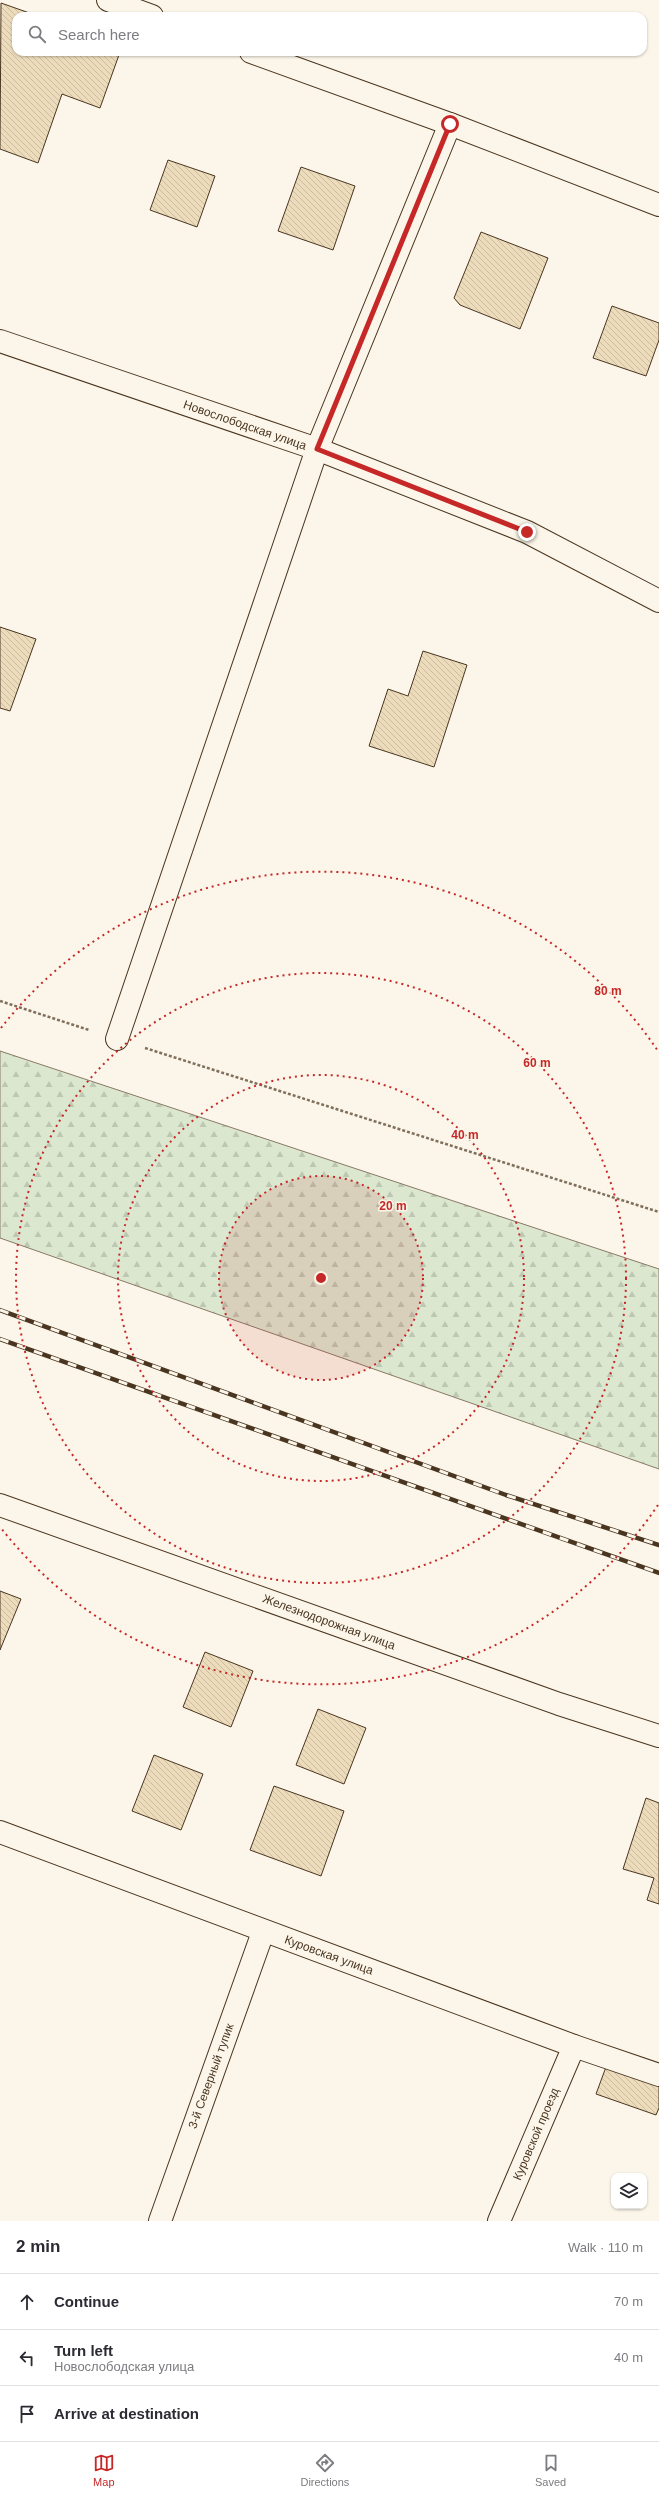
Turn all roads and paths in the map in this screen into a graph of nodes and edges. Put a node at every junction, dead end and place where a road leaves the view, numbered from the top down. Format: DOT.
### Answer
graph roads {
  1 [pos="108,0"];
  2 [pos="141,12"];
  3 [pos="262,56"];
  4 [pos="450,124"];
  5 [pos="659,205"];
  6 [pos="0,341"];
  7 [pos="317,449"];
  8 [pos="659,601"];
  9 [pos="0,1001"];
  10 [pos="117,1038"];
  11 [pos="659,1212"];
  12 [pos="0,1505"];
  13 [pos="659,1736"];
  14 [pos="0,1832"];
  15 [pos="263,1932"];
  16 [pos="574,2046"];
  17 [pos="659,2074"];
  18 [pos="160,2221"];
  19 [pos="499,2221"];
  1 -- 2 [label="street"];
  3 -- 4 [label="street"];
  4 -- 5 [label="street"];
  4 -- 7 [label="street"];
  6 -- 7 [label="street, Новослободская улица"];
  7 -- 8 [label="street, Новослободская улица"];
  7 -- 10 [label="street"];
  9 -- 10 [label="path"];
  10 -- 11 [label="path"];
  12 -- 13 [label="street, Железнодорожная улица"];
  14 -- 15 [label="street, Куровская улица"];
  15 -- 16 [label="street, Куровская улица"];
  15 -- 18 [label="street, 3-й Северный тупик"];
  16 -- 17 [label="street, Куровская улица"];
  16 -- 19 [label="street, Куровской проезд"];
}
